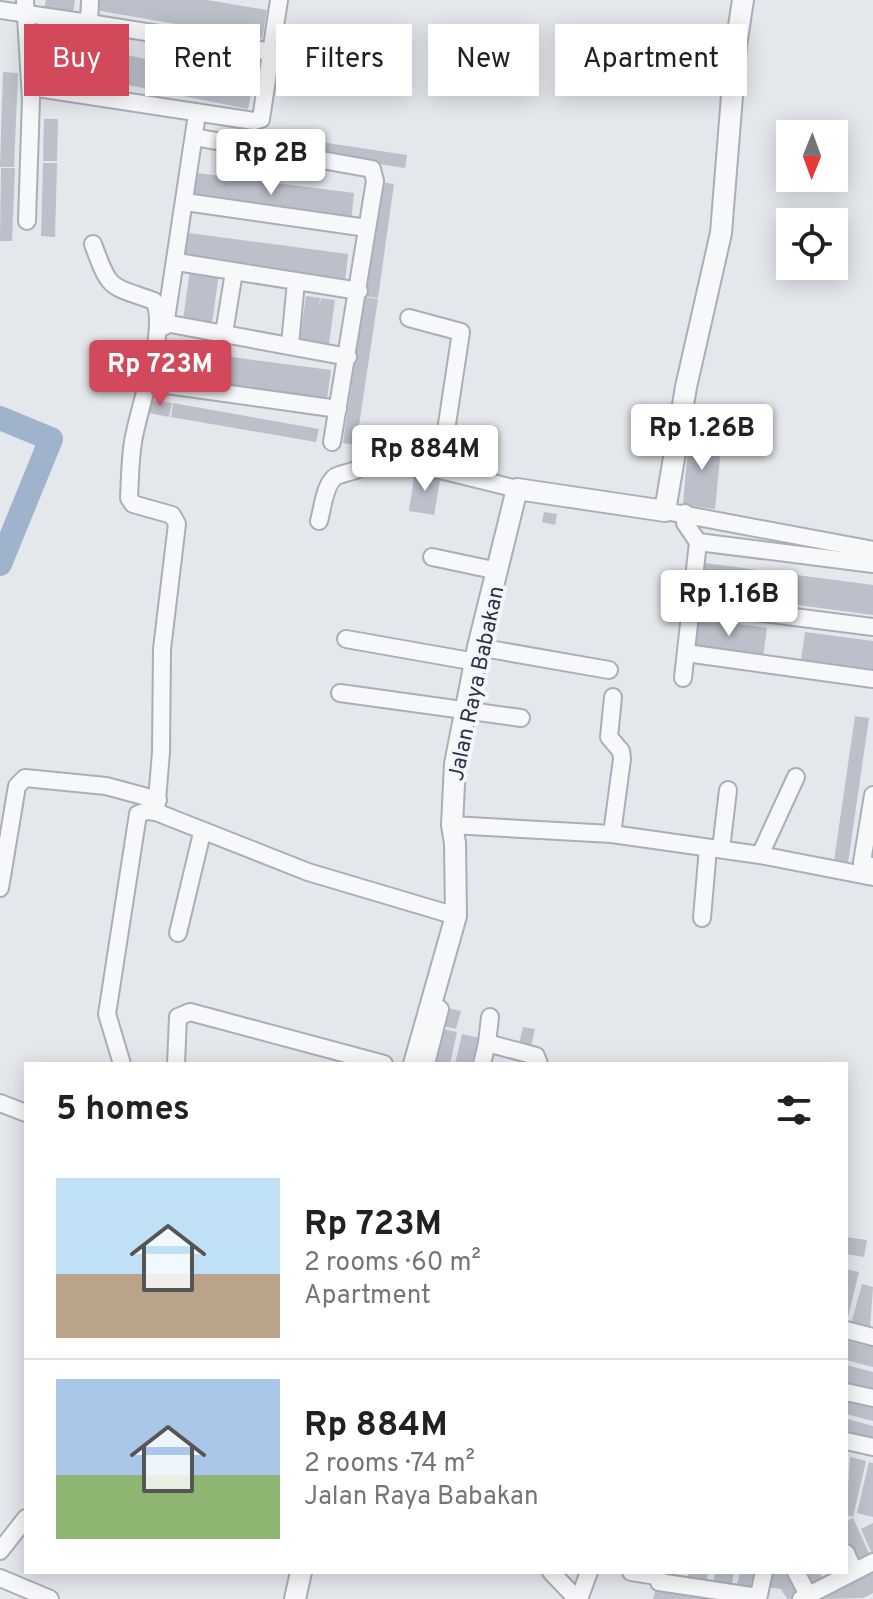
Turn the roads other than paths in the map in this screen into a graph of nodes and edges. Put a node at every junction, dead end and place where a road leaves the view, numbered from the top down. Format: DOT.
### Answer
graph roads {
  1 [pos="90,0"];
  2 [pos="279,0"];
  3 [pos="743,0"];
  4 [pos="24,6"];
  5 [pos="0,10"];
  6 [pos="89,23"];
  7 [pos="272,52"];
  8 [pos="31,96"];
  9 [pos="86,96"];
  10 [pos="197,114"];
  11 [pos="261,119"];
  12 [pos="194,137"];
  13 [pos="256,147"];
  14 [pos="185,202"];
  15 [pos="27,221"];
  16 [pos="367,228"];
  17 [pos="93,244"];
  18 [pos="177,262"];
  19 [pos="234,272"];
  20 [pos="296,282"];
  21 [pos="359,291"];
  22 [pos="409,318"];
  23 [pos="165,323"];
  24 [pos="224,333"];
  25 [pos="290,344"];
  26 [pos="348,357"];
  27 [pos="338,409"];
  28 [pos="332,442"];
  29 [pos="440,470"];
  30 [pos="517,489"];
  31 [pos="675,512"];
  32 [pos="319,521"];
  33 [pos="698,542"];
  34 [pos="873,550"];
  35 [pos="432,557"];
  36 [pos="873,564"];
  37 [pos="498,571"];
  38 [pos="692,604"];
  39 [pos="873,627"];
  40 [pos="346,639"];
  41 [pos="686,653"];
  42 [pos="477,655"];
  43 [pos="609,670"];
  44 [pos="683,678"];
  45 [pos="873,679"];
  46 [pos="340,693"];
  47 [pos="613,697"];
  48 [pos="465,710"];
  49 [pos="521,718"];
  50 [pos="796,777"];
  51 [pos="728,790"];
  52 [pos="873,798"];
  53 [pos="157,806"];
  54 [pos="452,825"];
  55 [pos="202,833"];
  56 [pos="612,834"];
  57 [pos="714,849"];
  58 [pos="760,855"];
  59 [pos="873,867"];
  60 [pos="873,877"];
  61 [pos="0,888"];
  62 [pos="456,916"];
  63 [pos="702,918"];
  64 [pos="178,933"];
  65 [pos="440,1009"];
  66 [pos="490,1017"];
  67 [pos="487,1043"];
  68 [pos="121,1062"];
  69 [pos="176,1062"];
  70 [pos="377,1062"];
  71 [pos="415,1062"];
  72 [pos="427,1062"];
  73 [pos="482,1062"];
  74 [pos="538,1062"];
  75 [pos="0,1103"];
  76 [pos="24,1112"];
  77 [pos="848,1331"];
  78 [pos="873,1337"];
  79 [pos="848,1392"];
  80 [pos="873,1398"];
  81 [pos="848,1443"];
  82 [pos="873,1447"];
  83 [pos="24,1521"];
  84 [pos="0,1551"];
  85 [pos="848,1558"];
  86 [pos="873,1562"];
  87 [pos="854,1571"];
  88 [pos="301,1574"];
  89 [pos="553,1574"];
  90 [pos="588,1574"];
  91 [pos="656,1574"];
  92 [pos="764,1574"];
  93 [pos="797,1574"];
  94 [pos="0,1578"];
  95 [pos="711,1580"];
  96 [pos="804,1597"];
  97 [pos="758,1598"];
  98 [pos="50,1599"];
  99 [pos="295,1599"];
  100 [pos="578,1599"];
  1 -- 6 [label="street"];
  2 -- 7 [label="street"];
  3 -- 31 [label="street"];
  4 -- 5 [label="street"];
  4 -- 6 [label="street"];
  6 -- 7 [label="street"];
  7 -- 11 [label="street"];
  8 -- 15 [label="street"];
  9 -- 10 [label="street"];
  10 -- 11 [label="street"];
  10 -- 12 [label="street"];
  11 -- 13 [label="street"];
  12 -- 13 [label="street"];
  12 -- 14 [label="street"];
  13 -- 16 [label="street"];
  14 -- 16 [label="street"];
  14 -- 18 [label="street"];
  16 -- 21 [label="street"];
  17 -- 53 [label="street"];
  18 -- 19 [label="street"];
  18 -- 23 [label="street"];
  19 -- 20 [label="street"];
  19 -- 24 [label="street"];
  20 -- 21 [label="street"];
  20 -- 25 [label="street"];
  21 -- 26 [label="street"];
  22 -- 29 [label="street"];
  23 -- 24 [label="street"];
  23 -- 27 [label="street"];
  24 -- 25 [label="street"];
  25 -- 26 [label="street"];
  26 -- 27 [label="street"];
  27 -- 28 [label="street"];
  29 -- 30 [label="street"];
  29 -- 32 [label="street"];
  30 -- 31 [label="street"];
  30 -- 37 [label="street, Jalan Raya Babakan"];
  31 -- 33 [label="street"];
  31 -- 34 [label="street"];
  33 -- 36 [label="street"];
  33 -- 38 [label="street"];
  35 -- 37 [label="street"];
  37 -- 42 [label="street, Jalan Raya Babakan"];
  38 -- 39 [label="street"];
  38 -- 41 [label="street"];
  40 -- 42 [label="street"];
  41 -- 44 [label="street"];
  41 -- 45 [label="street"];
  42 -- 43 [label="street"];
  42 -- 48 [label="street, Jalan Raya Babakan"];
  46 -- 48 [label="street"];
  47 -- 56 [label="street"];
  48 -- 49 [label="street"];
  48 -- 54 [label="street, Jalan Raya Babakan"];
  50 -- 58 [label="street"];
  51 -- 57 [label="street"];
  52 -- 59 [label="street"];
  53 -- 55 [label="street"];
  53 -- 61 [label="street"];
  53 -- 68 [label="street"];
  54 -- 56 [label="street"];
  54 -- 62 [label="street, Jalan Raya Babakan"];
  55 -- 62 [label="street"];
  55 -- 64 [label="street"];
  56 -- 57 [label="street"];
  57 -- 58 [label="street"];
  57 -- 63 [label="street"];
  58 -- 60 [label="street"];
  62 -- 71 [label="street, Jalan Raya Babakan"];
  65 -- 72 [label="street"];
  66 -- 67 [label="street"];
  67 -- 73 [label="street"];
  67 -- 74 [label="street"];
  69 -- 70 [label="street"];
  75 -- 76 [label="street"];
  77 -- 78 [label="street"];
  79 -- 80 [label="street"];
  81 -- 82 [label="street"];
  83 -- 84 [label="street"];
  85 -- 87 [label="street"];
  86 -- 87 [label="street"];
  87 -- 96 [label="street"];
  88 -- 99 [label="street"];
  89 -- 100 [label="street"];
  90 -- 100 [label="street"];
  91 -- 95 [label="street"];
  92 -- 97 [label="street"];
  93 -- 96 [label="street"];
  94 -- 98 [label="street"];
  95 -- 97 [label="street"];
}
